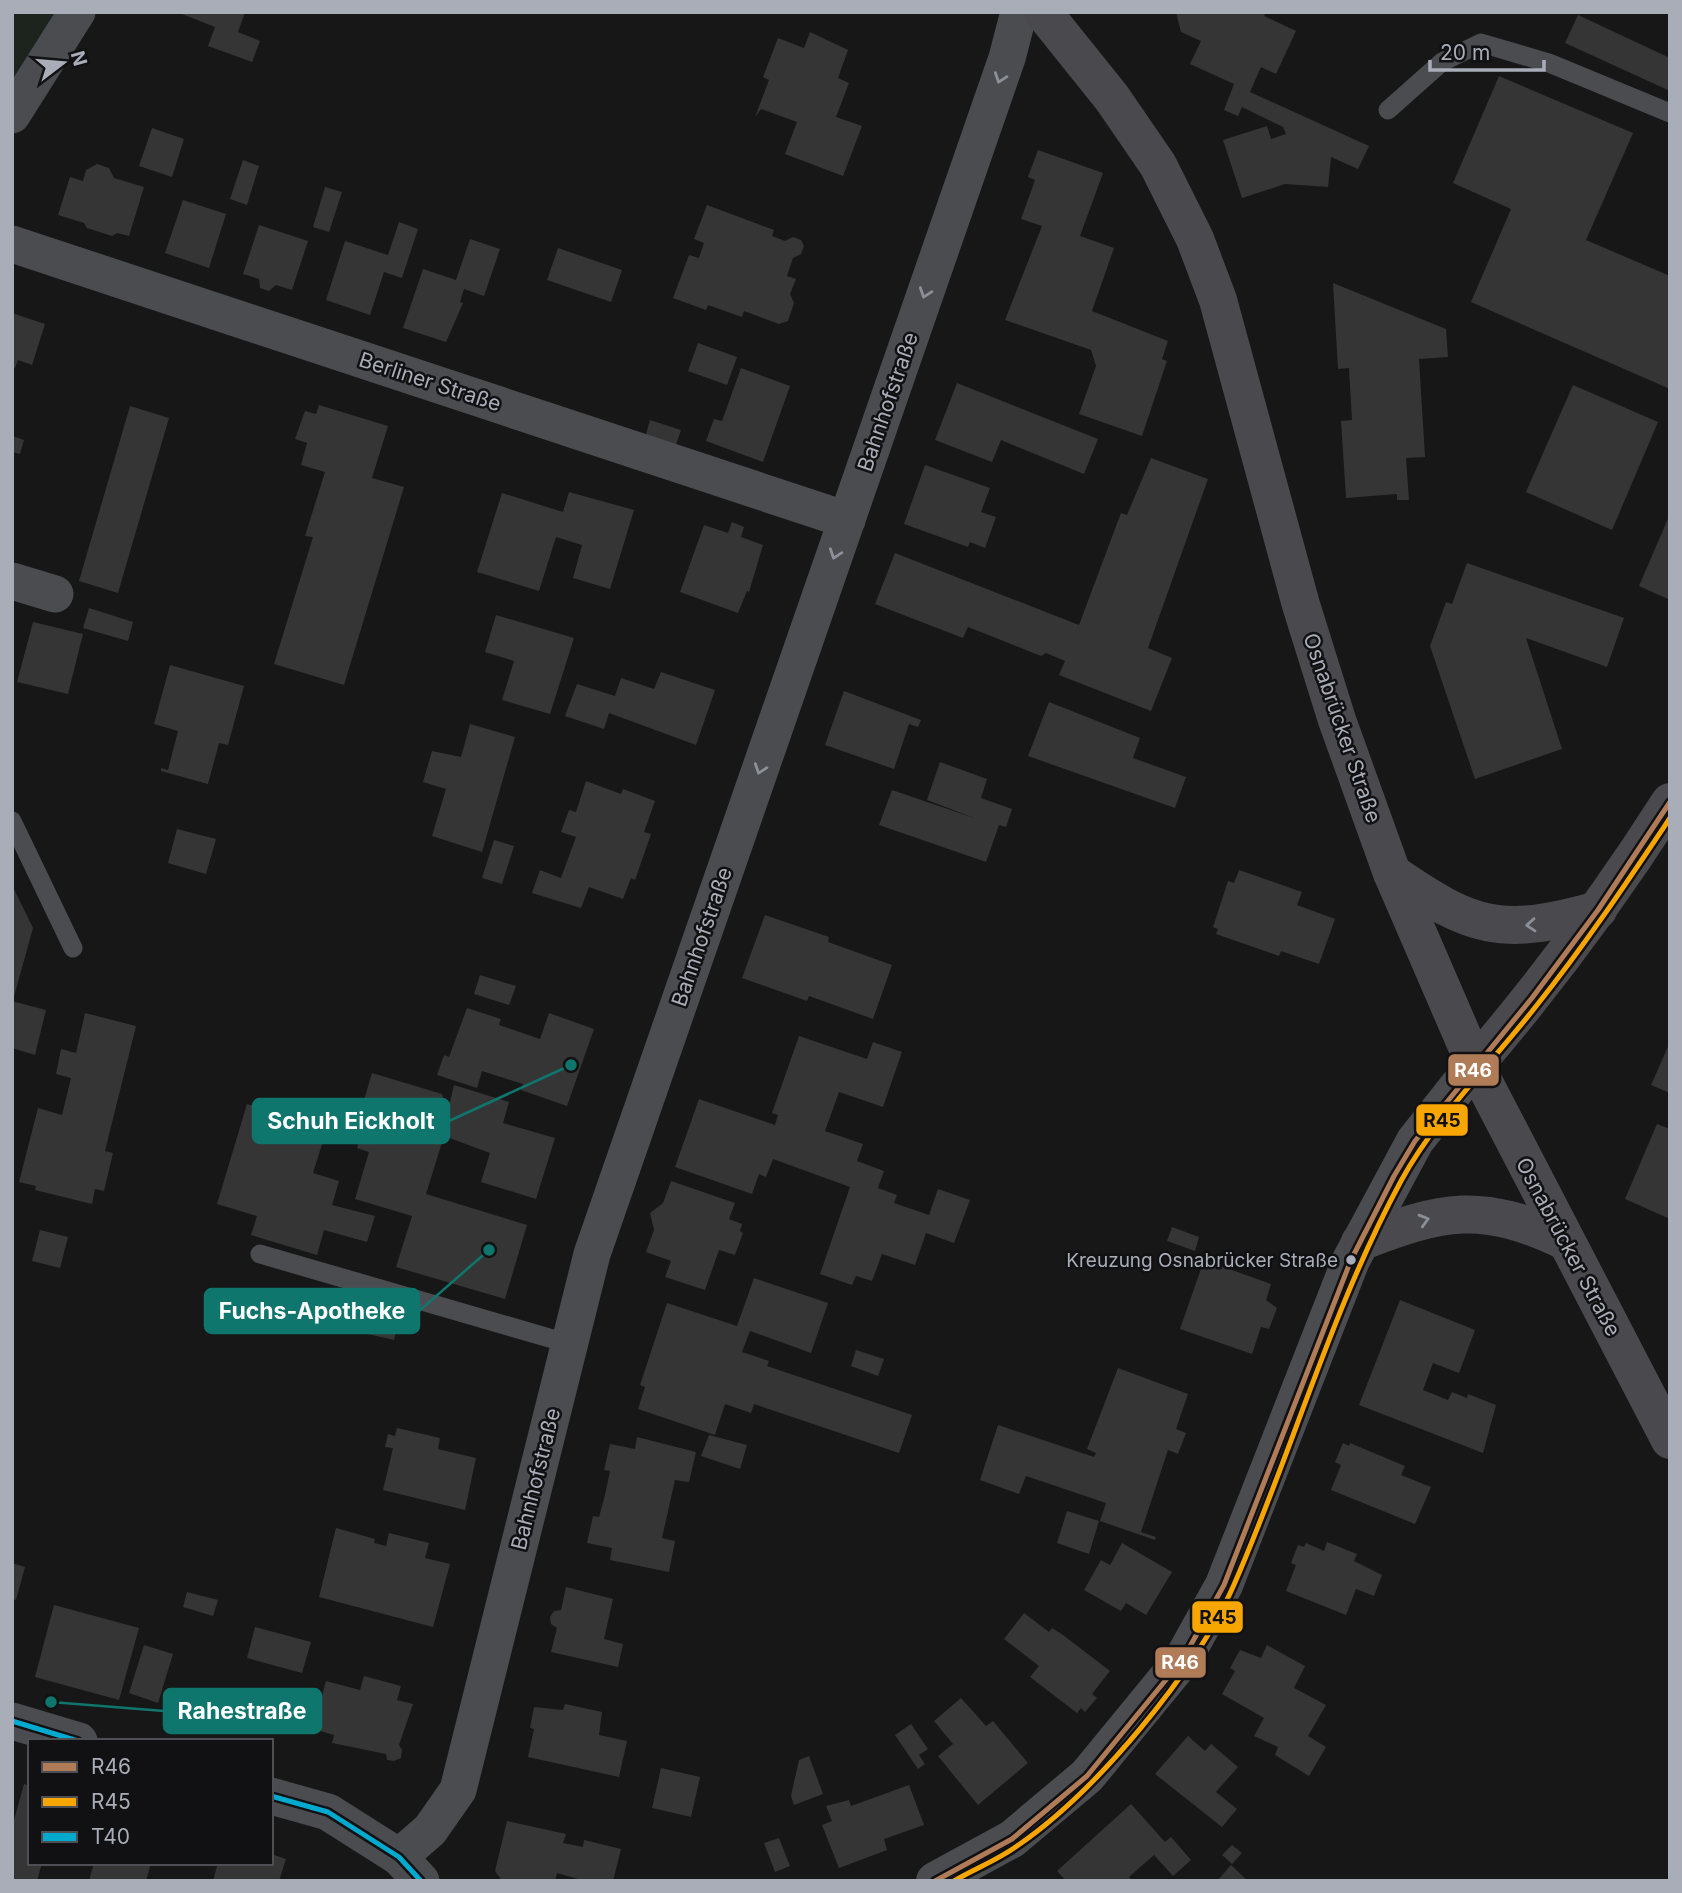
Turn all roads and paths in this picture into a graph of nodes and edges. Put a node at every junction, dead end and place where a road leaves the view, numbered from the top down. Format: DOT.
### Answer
graph roads {
  1 [pos="77,12"];
  2 [pos="1018,12"];
  3 [pos="1043,12"];
  4 [pos="1388,110"];
  5 [pos="1670,113"];
  6 [pos="12,115"];
  7 [pos="12,244"];
  8 [pos="847,520"];
  9 [pos="12,581"];
  10 [pos="55,594"];
  11 [pos="1670,802"];
  12 [pos="12,821"];
  13 [pos="1392,873"];
  14 [pos="1598,911"];
  15 [pos="73,948"];
  16 [pos="1475,1065"];
  17 [pos="1565,1241"];
  18 [pos="1360,1242"];
  19 [pos="260,1254"];
  20 [pos="570,1343"];
  21 [pos="1670,1440"];
  22 [pos="12,1721"];
  23 [pos="72,1739"];
  24 [pos="273,1797"];
  25 [pos="404,1873"];
  26 [pos="935,1881"];
  1 -- 6 [label="street"];
  2 -- 8 [label="street, Bahnhofstraße, one-way"];
  3 -- 13 [label="main road, Osnabrücker Straße"];
  4 -- 5 [label="lane"];
  7 -- 8 [label="street, Berliner Straße"];
  8 -- 20 [label="street, Bahnhofstraße, one-way"];
  9 -- 10 [label="street"];
  11 -- 14 [label="main road"];
  12 -- 15 [label="lane"];
  14 -- 13 [label="main road, one-way"];
  13 -- 16 [label="main road, Osnabrücker Straße"];
  14 -- 16 [label="main road"];
  16 -- 17 [label="main road, Osnabrücker Straße"];
  16 -- 18 [label="street"];
  18 -- 17 [label="main road, one-way"];
  17 -- 21 [label="main road, Osnabrücker Straße"];
  18 -- 26 [label="street"];
  19 -- 20 [label="lane"];
  20 -- 25 [label="street, Bahnhofstraße"];
  22 -- 23 [label="street"];
  24 -- 25 [label="street"];
}
